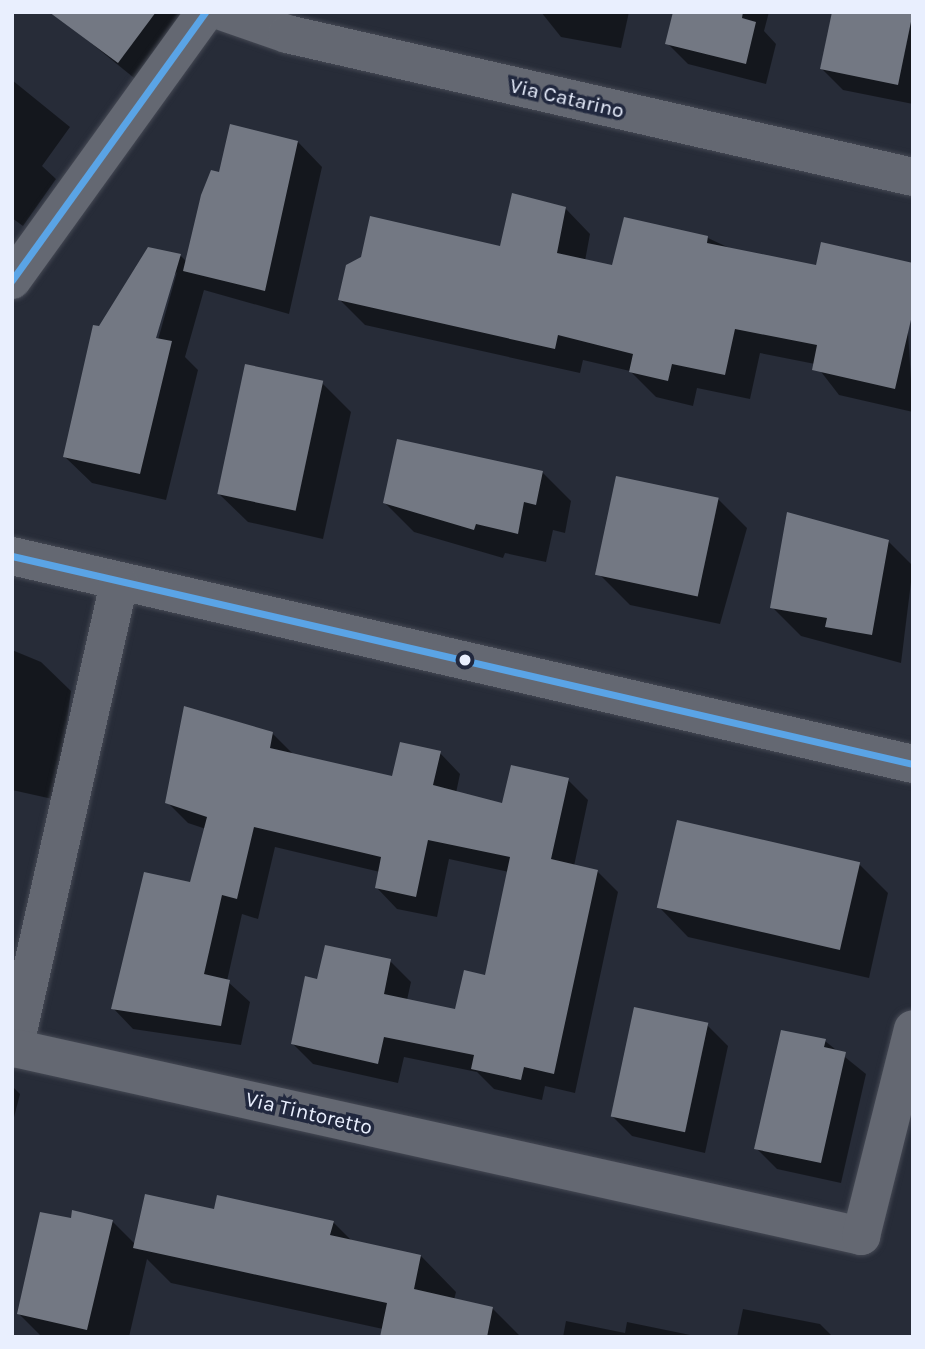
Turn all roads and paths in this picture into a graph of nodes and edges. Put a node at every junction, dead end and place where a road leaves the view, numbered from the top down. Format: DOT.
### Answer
graph roads {
  1 [pos="205,12"];
  2 [pos="224,12"];
  3 [pos="913,177"];
  4 [pos="12,280"];
  5 [pos="12,556"];
  6 [pos="119,583"];
  7 [pos="913,764"];
  8 [pos="913,1029"];
  1 -- 4 [label="street"];
  2 -- 3 [label="street, Via Catarino"];
  5 -- 6 [label="street"];
  6 -- 7 [label="street"];
  6 -- 8 [label="street, Via Tintoretto"];
}
